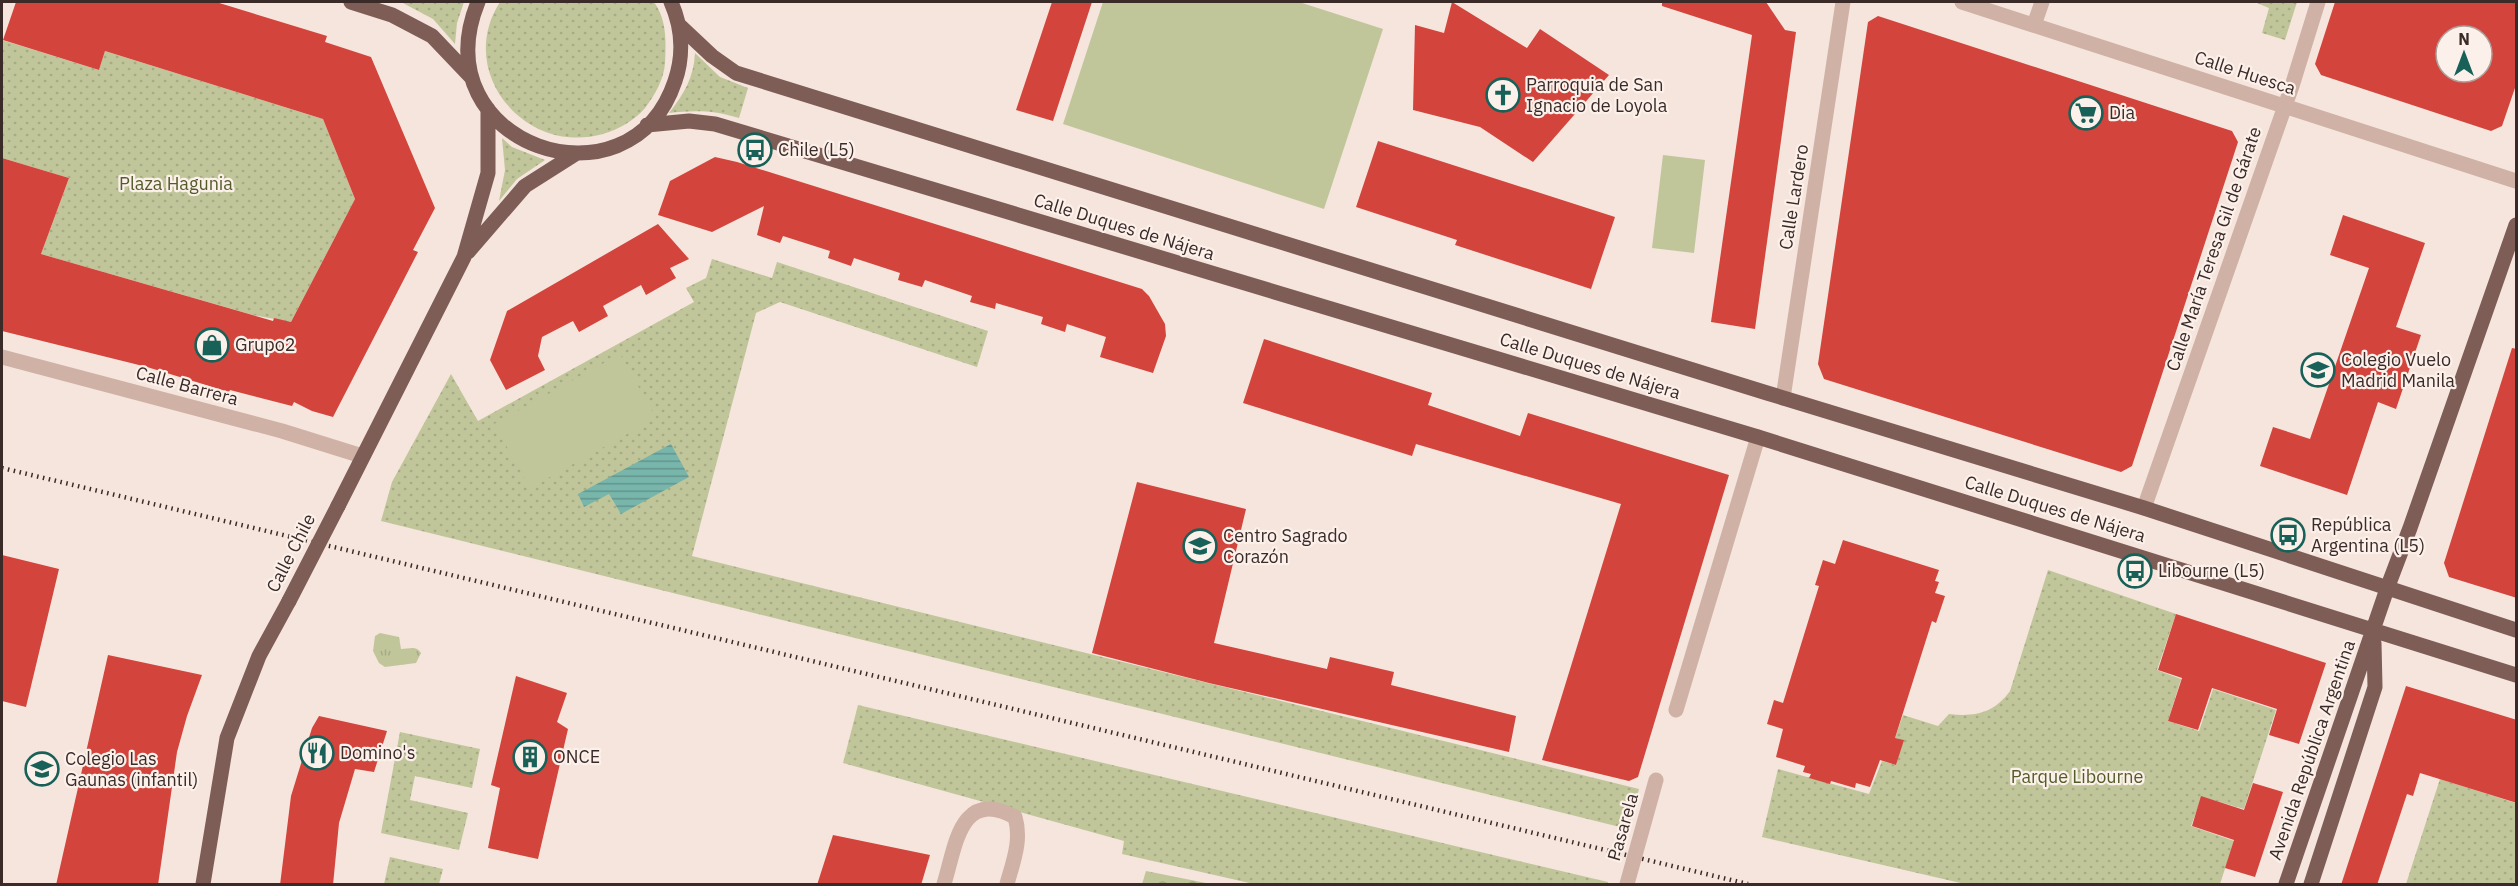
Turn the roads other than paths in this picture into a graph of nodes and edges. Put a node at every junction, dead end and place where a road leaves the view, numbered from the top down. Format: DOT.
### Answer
graph roads {
  1 [pos="351,2"];
  2 [pos="478,2"];
  3 [pos="671,2"];
  4 [pos="1843,2"];
  5 [pos="1962,2"];
  6 [pos="2042,2"];
  7 [pos="2318,2"];
  8 [pos="679,25"];
  9 [pos="2034,25"];
  10 [pos="472,78"];
  11 [pos="2284,106"];
  12 [pos="488,109"];
  13 [pos="647,125"];
  14 [pos="577,153"];
  15 [pos="2517,181"];
  16 [pos="2517,225"];
  17 [pos="464,257"];
  18 [pos="2,357"];
  19 [pos="1783,398"];
  20 [pos="1758,436"];
  21 [pos="362,456"];
  22 [pos="2144,508"];
  23 [pos="2388,586"];
  24 [pos="2374,629"];
  25 [pos="2517,630"];
  26 [pos="2517,675"];
  27 [pos="1676,710"];
  28 [pos="1656,780"];
  29 [pos="202,885"];
  30 [pos="944,885"];
  31 [pos="1007,885"];
  32 [pos="1627,885"];
  33 [pos="2286,885"];
  34 [pos="2311,885"];
  1 -- 10 [label="main road"];
  2 -- 10 [label="main road"];
  3 -- 8 [label="main road"];
  4 -- 19 [label="street, Calle Lardero"];
  5 -- 9 [label="street, Calle Huesca"];
  6 -- 9 [label="street"];
  7 -- 11 [label="street, Calle María Teresa Gil de Gárate"];
  8 -- 13 [label="main road"];
  8 -- 19 [label="main road, Calle Duques de Nájera"];
  9 -- 11 [label="street, Calle Huesca"];
  10 -- 12 [label="main road"];
  11 -- 15 [label="street, Calle Huesca"];
  11 -- 22 [label="street, Calle María Teresa Gil de Gárate"];
  12 -- 14 [label="main road"];
  12 -- 17 [label="main road, Calle Chile"];
  13 -- 14 [label="main road"];
  13 -- 20 [label="main road, Calle Duques de Nájera"];
  14 -- 17 [label="main road, Calle Chile"];
  16 -- 23 [label="main road, Avenida República Argentina"];
  17 -- 21 [label="main road, Calle Chile"];
  18 -- 21 [label="street, Calle Barrera"];
  19 -- 22 [label="main road, Calle Duques de Nájera"];
  20 -- 24 [label="main road, Calle Duques de Nájera"];
  20 -- 27 [label="street"];
  21 -- 29 [label="main road, Calle Chile, bridge"];
  22 -- 23 [label="main road, Calle Duques de Nájera"];
  23 -- 24 [label="main road, Avenida República Argentina"];
  23 -- 25 [label="main road, Calle Duques de Nájera"];
  24 -- 26 [label="main road, Calle Duques de Nájera"];
  24 -- 33 [label="main road, Avenida República Argentina"];
  24 -- 34 [label="main road, Avenida República Argentina"];
  28 -- 32 [label="street, Pasarela, bridge"];
  30 -- 31 [label="street"];
}
